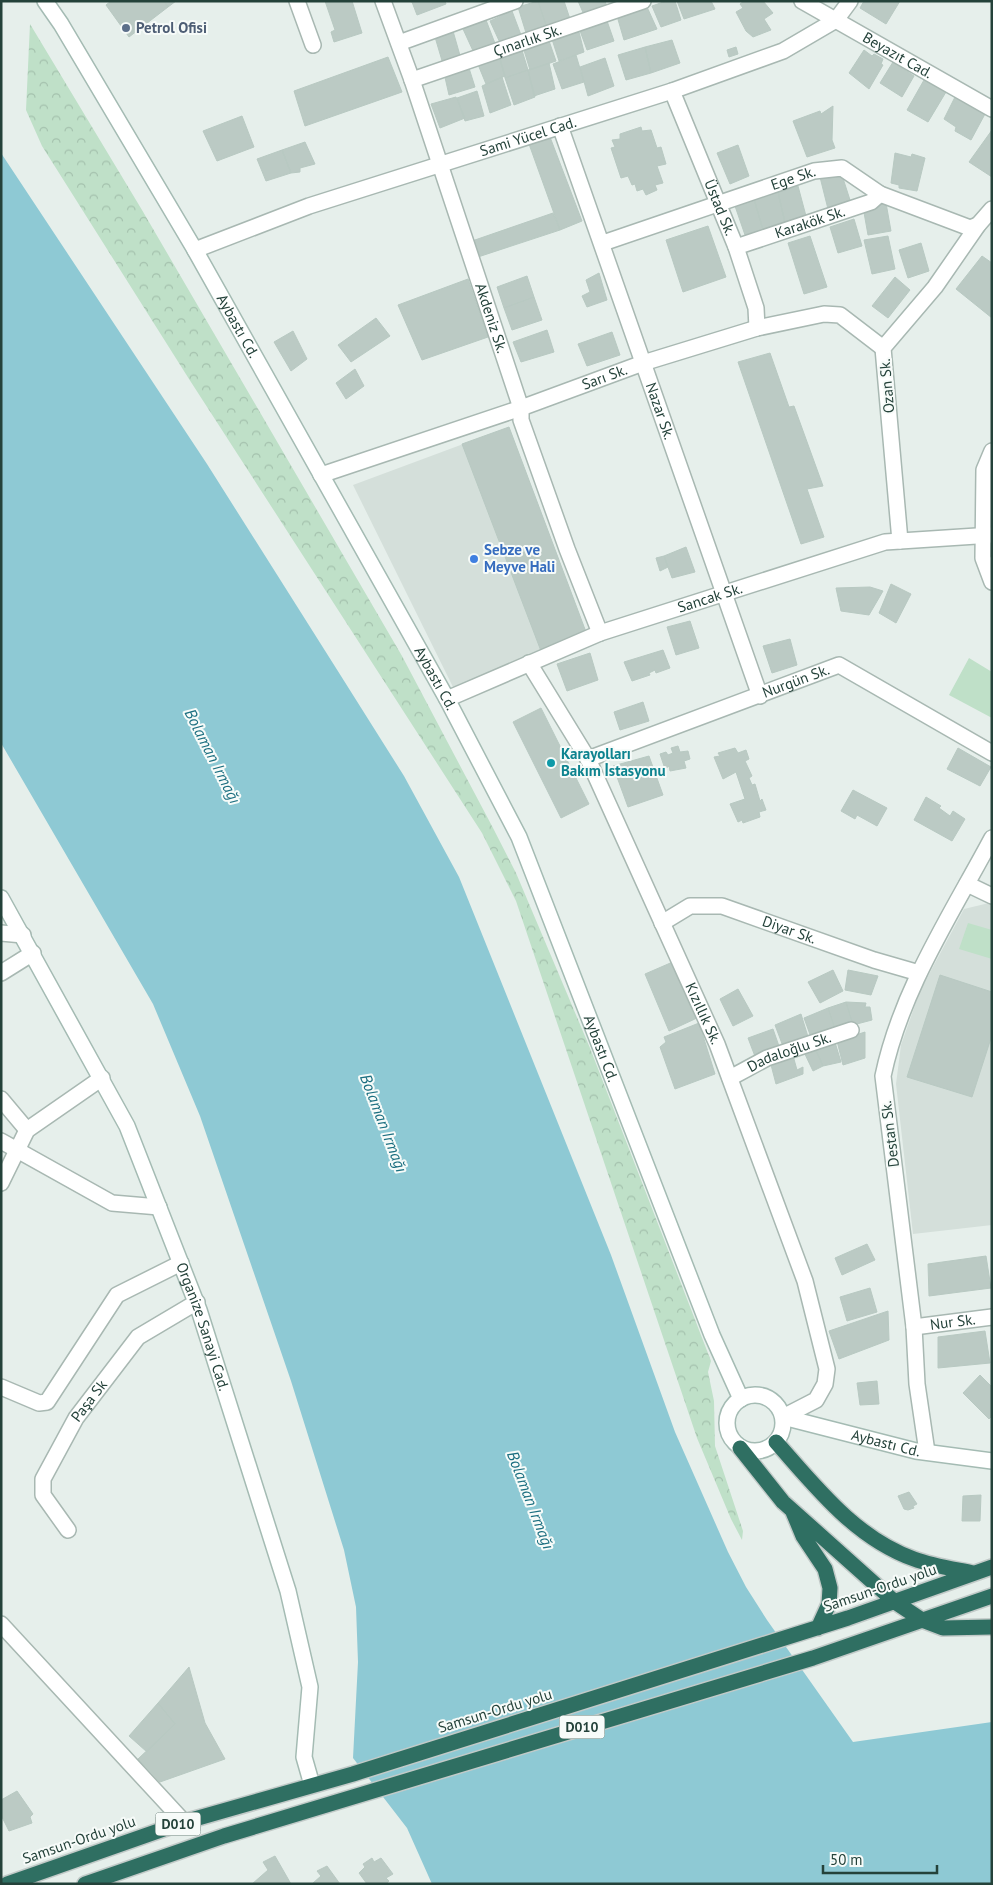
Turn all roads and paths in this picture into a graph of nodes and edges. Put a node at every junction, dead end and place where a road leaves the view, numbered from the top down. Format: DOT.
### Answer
graph roads {
  1 [pos="45,1"];
  2 [pos="297,1"];
  3 [pos="383,1"];
  4 [pos="515,1"];
  5 [pos="643,1"];
  6 [pos="802,1"];
  7 [pos="850,1"];
  8 [pos="836,20"];
  9 [pos="400,43"];
  10 [pos="313,45"];
  11 [pos="412,80"];
  12 [pos="672,91"];
  13 [pos="992,109"];
  14 [pos="560,126"];
  15 [pos="439,164"];
  16 [pos="880,194"];
  17 [pos="718,204"];
  18 [pos="992,209"];
  19 [pos="978,225"];
  20 [pos="603,242"];
  21 [pos="736,247"];
  22 [pos="195,250"];
  23 [pos="757,328"];
  24 [pos="883,348"];
  25 [pos="643,363"];
  26 [pos="522,408"];
  27 [pos="992,451"];
  28 [pos="321,475"];
  29 [pos="988,535"];
  30 [pos="900,541"];
  31 [pos="992,582"];
  32 [pos="725,594"];
  33 [pos="600,633"];
  34 [pos="529,663"];
  35 [pos="760,696"];
  36 [pos="447,698"];
  37 [pos="992,753"];
  38 [pos="588,759"];
  39 [pos="992,838"];
  40 [pos="967,884"];
  41 [pos="992,896"];
  42 [pos="1,898"];
  43 [pos="662,923"];
  44 [pos="1,933"];
  45 [pos="23,936"];
  46 [pos="33,953"];
  47 [pos="1,973"];
  48 [pos="919,973"];
  49 [pos="851,1030"];
  50 [pos="102,1078"];
  51 [pos="730,1078"];
  52 [pos="1,1099"];
  53 [pos="27,1130"];
  54 [pos="1,1141"];
  55 [pos="18,1150"];
  56 [pos="1,1184"];
  57 [pos="159,1207"];
  58 [pos="181,1263"];
  59 [pos="197,1302"];
  60 [pos="992,1317"];
  61 [pos="914,1327"];
  62 [pos="1,1387"];
  63 [pos="741,1399"];
  64 [pos="783,1417"];
  65 [pos="776,1442"];
  66 [pos="740,1448"];
  67 [pos="927,1452"];
  68 [pos="992,1461"];
  69 [pos="791,1509"];
  70 [pos="68,1530"];
  71 [pos="992,1567"];
  72 [pos="973,1573"];
  73 [pos="992,1596"];
  74 [pos="896,1602"];
  75 [pos="922,1620"];
  76 [pos="1,1624"];
  77 [pos="992,1628"];
  78 [pos="812,1630"];
  79 [pos="312,1785"];
  80 [pos="184,1822"];
  81 [pos="7,1884"];
  82 [pos="85,1884"];
  1 -- 22 [label="street, Aybastı Cd."];
  2 -- 10 [label="street"];
  3 -- 9 [label="street, Akdeniz Sk."];
  4 -- 9 [label="street"];
  5 -- 11 [label="street, Çınarlık Sk."];
  6 -- 8 [label="street, Beyazıt Cad."];
  7 -- 8 [label="street, Sami Yücel Cad."];
  8 -- 12 [label="street, Sami Yücel Cad."];
  8 -- 13 [label="street, Beyazıt Cad."];
  9 -- 11 [label="street, Akdeniz Sk."];
  11 -- 15 [label="street, Akdeniz Sk."];
  12 -- 14 [label="street, Sami Yücel Cad."];
  12 -- 17 [label="street, Üstad Sk."];
  14 -- 15 [label="street, Sami Yücel Cad."];
  14 -- 20 [label="street, Nazar Sk."];
  15 -- 22 [label="street, Sami Yücel Cad."];
  15 -- 26 [label="street, Akdeniz Sk."];
  16 -- 17 [label="street, Ege Sk."];
  16 -- 19 [label="street, Ege Sk."];
  16 -- 21 [label="street, Karakök Sk."];
  17 -- 20 [label="street, Ege Sk."];
  17 -- 21 [label="street, Üstad Sk."];
  18 -- 19 [label="street, Ozan Sk."];
  19 -- 24 [label="street, Ozan Sk."];
  20 -- 25 [label="street, Nazar Sk."];
  21 -- 23 [label="street, Üstad Sk."];
  22 -- 28 [label="street, Aybastı Cd."];
  23 -- 24 [label="street, Sarı Sk."];
  23 -- 25 [label="street, Sarı Sk."];
  24 -- 30 [label="street, Ozan Sk."];
  25 -- 26 [label="street, Sarı Sk."];
  25 -- 32 [label="street, Nazar Sk."];
  26 -- 28 [label="street, Sarı Sk."];
  26 -- 33 [label="street, Akdeniz Sk."];
  27 -- 29 [label="street"];
  28 -- 36 [label="street, Aybastı Cd."];
  29 -- 30 [label="street, Sancak Sk."];
  29 -- 31 [label="street"];
  30 -- 32 [label="street, Sancak Sk."];
  32 -- 33 [label="street, Sancak Sk."];
  32 -- 35 [label="street, Nazar Sk."];
  33 -- 34 [label="street, Sancak Sk."];
  34 -- 36 [label="street, Sancak Sk."];
  34 -- 38 [label="street, Kızıllık Sk."];
  35 -- 37 [label="street, Nurgün Sk."];
  35 -- 38 [label="street, Nurgün Sk."];
  36 -- 63 [label="street, Aybastı Cd."];
  38 -- 43 [label="street, Kızıllık Sk."];
  39 -- 40 [label="street, Destan Sk."];
  40 -- 41 [label="street"];
  40 -- 48 [label="street, Destan Sk."];
  42 -- 45 [label="street, Organize Sanayi Cad."];
  43 -- 48 [label="street, Diyar Sk."];
  43 -- 51 [label="street, Kızıllık Sk."];
  44 -- 45 [label="street"];
  45 -- 46 [label="street, Organize Sanayi Cad."];
  46 -- 47 [label="street"];
  46 -- 50 [label="street, Organize Sanayi Cad."];
  48 -- 61 [label="street, Destan Sk."];
  49 -- 51 [label="street, Dadaloğlu Sk."];
  50 -- 53 [label="street"];
  50 -- 57 [label="street, Organize Sanayi Cad."];
  51 -- 64 [label="street, Kızıllık Sk."];
  52 -- 53 [label="street"];
  53 -- 55 [label="street"];
  54 -- 55 [label="street"];
  55 -- 56 [label="street"];
  55 -- 57 [label="street"];
  57 -- 58 [label="street, Organize Sanayi Cad."];
  58 -- 59 [label="street, Organize Sanayi Cad."];
  58 -- 62 [label="street"];
  59 -- 70 [label="street, Paşa Sk"];
  59 -- 79 [label="street, Organize Sanayi Cad."];
  60 -- 61 [label="street, Nur Sk."];
  61 -- 67 [label="street, Destan Sk."];
  63 -- 64 [label="street"];
  63 -- 66 [label="street"];
  64 -- 65 [label="street"];
  64 -- 67 [label="street, Aybastı Cd."];
  65 -- 66 [label="street"];
  65 -- 72 [label="highway"];
  66 -- 69 [label="highway"];
  67 -- 68 [label="street, Aybastı Cd."];
  69 -- 74 [label="highway"];
  69 -- 78 [label="highway"];
  71 -- 72 [label="highway, Samsun-Ordu yolu / D010"];
  72 -- 74 [label="highway, Samsun-Ordu yolu / D010"];
  73 -- 75 [label="highway, D010"];
  74 -- 75 [label="highway"];
  74 -- 78 [label="highway, Samsun-Ordu yolu / D010"];
  75 -- 77 [label="highway"];
  75 -- 82 [label="highway, D010"];
  76 -- 80 [label="street"];
  78 -- 79 [label="highway, Samsun-Ordu yolu / D010"];
  79 -- 80 [label="highway, Samsun-Ordu yolu / D010"];
  80 -- 81 [label="highway, Samsun-Ordu yolu / D010"];
}
